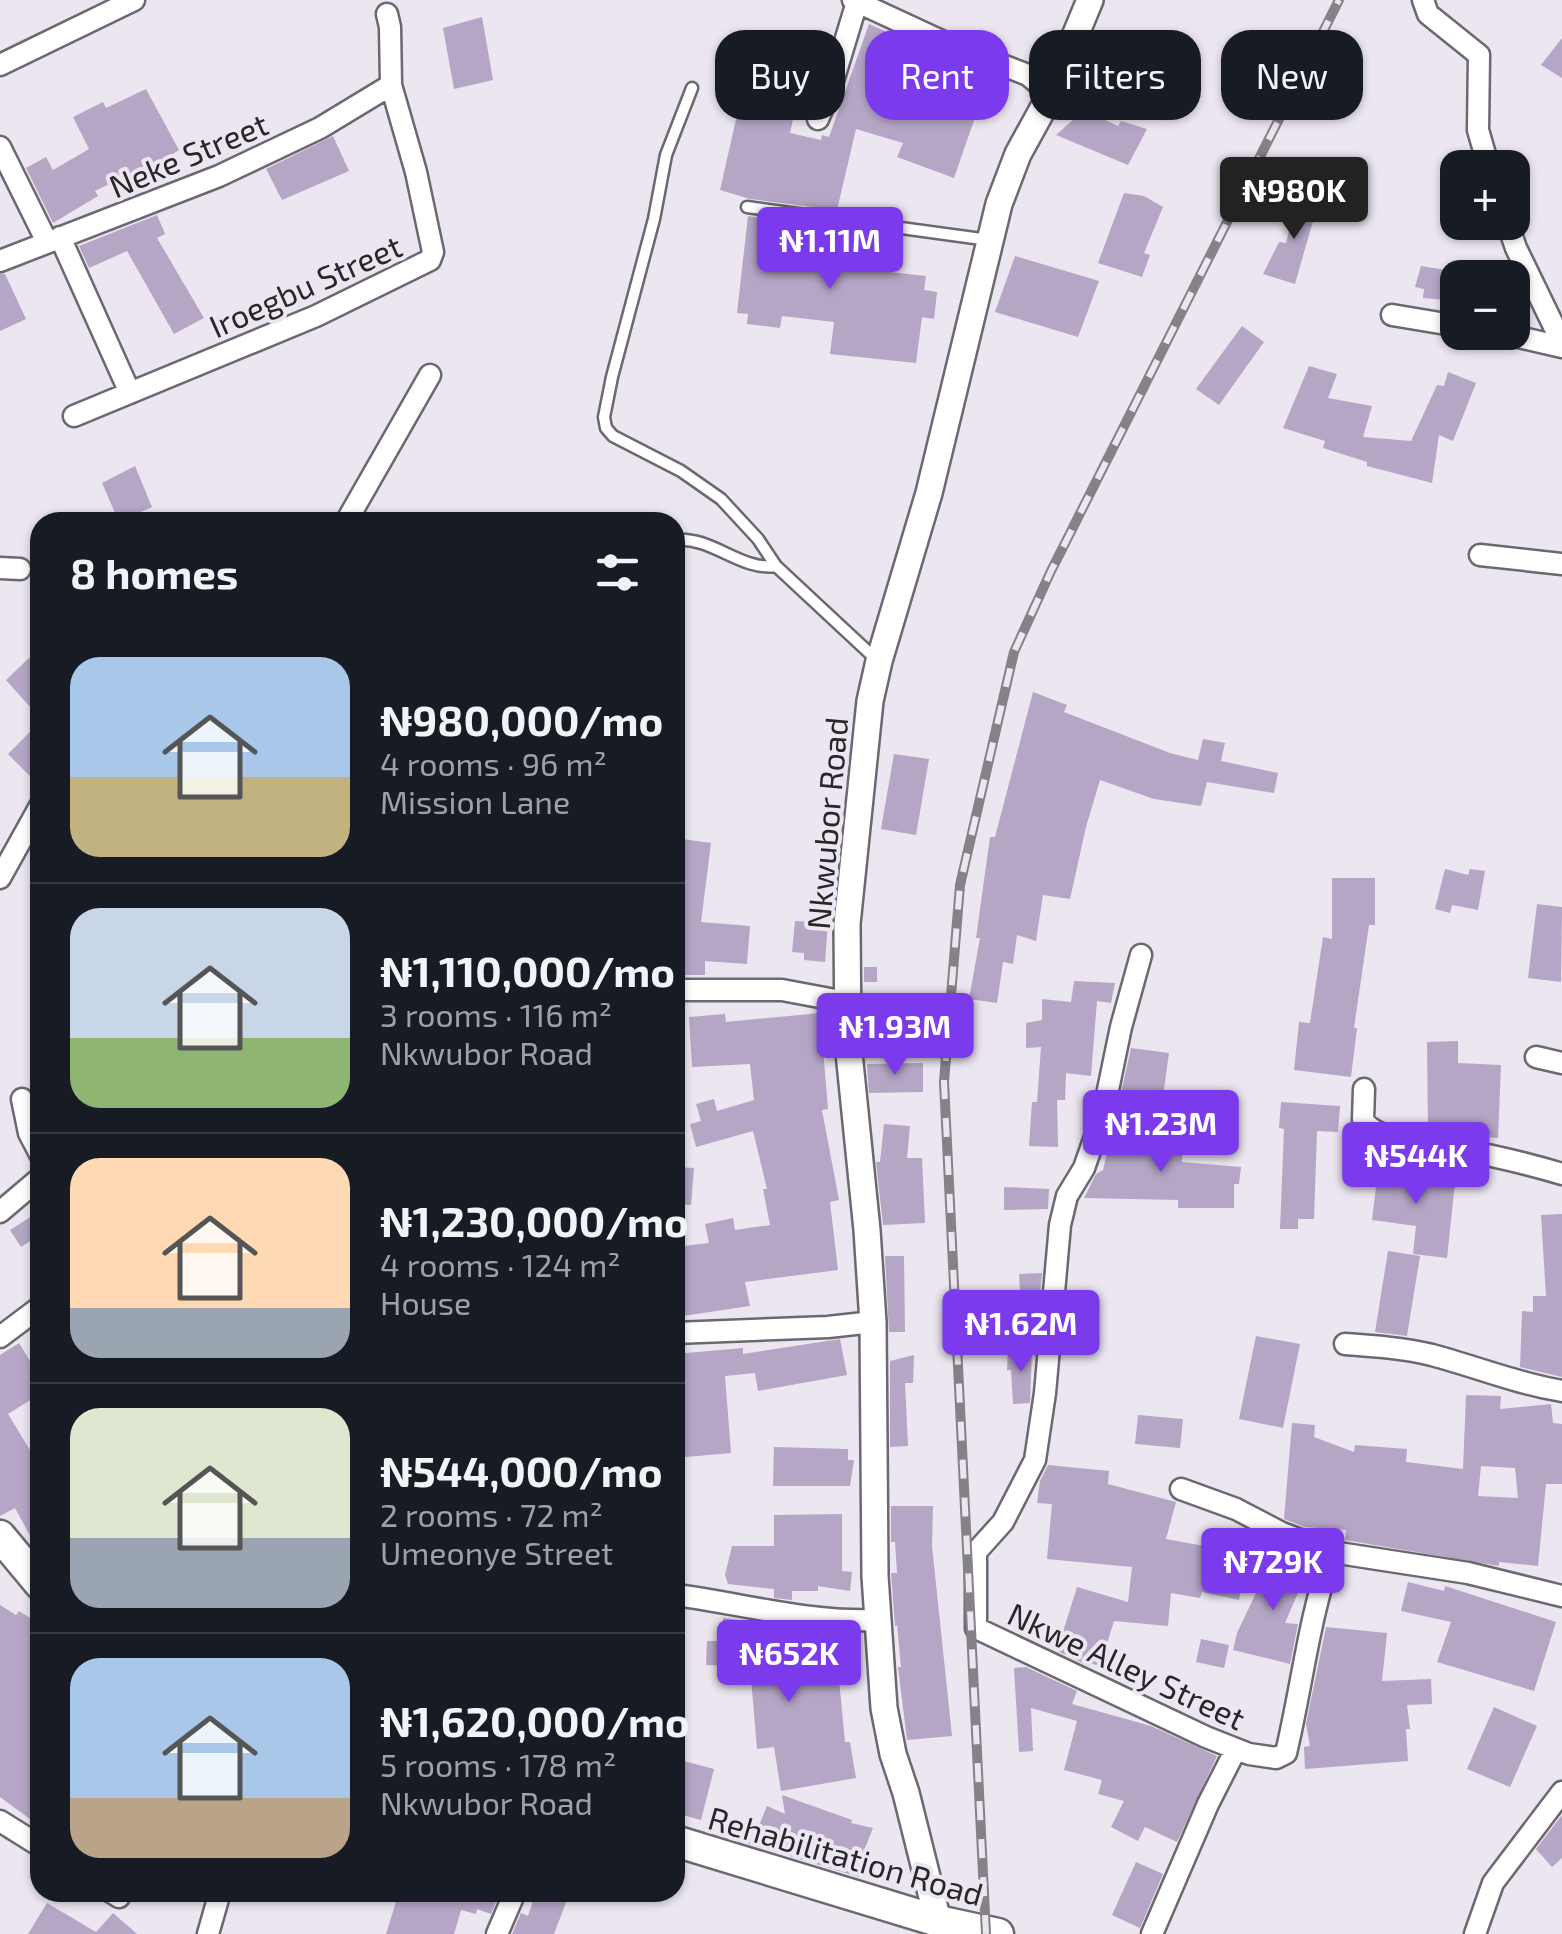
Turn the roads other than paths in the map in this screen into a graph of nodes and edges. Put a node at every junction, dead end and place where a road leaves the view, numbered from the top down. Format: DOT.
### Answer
graph roads {
  1 [pos="134,0"];
  2 [pos="1090,0"];
  3 [pos="1423,0"];
  4 [pos="855,1"];
  5 [pos="387,14"];
  6 [pos="1078,30"];
  7 [pos="845,37"];
  8 [pos="0,65"];
  9 [pos="1029,76"];
  10 [pos="391,85"];
  11 [pos="692,88"];
  12 [pos="1038,120"];
  13 [pos="0,147"];
  14 [pos="1484,150"];
  15 [pos="747,206"];
  16 [pos="53,240"];
  17 [pos="989,240"];
  18 [pos="1513,240"];
  19 [pos="0,261"];
  20 [pos="1392,315"];
  21 [pos="1440,323"];
  22 [pos="1530,339"];
  23 [pos="1562,345"];
  24 [pos="430,375"];
  25 [pos="130,393"];
  26 [pos="74,416"];
  27 [pos="352,512"];
  28 [pos="685,541"];
  29 [pos="1480,555"];
  30 [pos="1562,564"];
  31 [pos="776,566"];
  32 [pos="878,662"];
  33 [pos="30,824"];
  34 [pos="0,878"];
  35 [pos="1142,955"];
  36 [pos="685,990"];
  37 [pos="846,1002"];
  38 [pos="1536,1057"];
  39 [pos="1562,1063"];
  40 [pos="1364,1089"];
  41 [pos="22,1099"];
  42 [pos="30,1136"];
  43 [pos="1562,1174"];
  44 [pos="30,1186"];
  45 [pos="0,1212"];
  46 [pos="30,1315"];
  47 [pos="872,1322"];
  48 [pos="685,1332"];
  49 [pos="0,1337"];
  50 [pos="1345,1344"];
  51 [pos="1562,1391"];
  52 [pos="1181,1489"];
  53 [pos="1,1540"];
  54 [pos="1332,1552"];
  55 [pos="30,1573"];
  56 [pos="685,1596"];
  57 [pos="1562,1596"];
  58 [pos="878,1620"];
  59 [pos="1236,1750"];
  60 [pos="1562,1792"];
  61 [pos="0,1821"];
  62 [pos="30,1840"];
  63 [pos="685,1844"];
  64 [pos="217,1902"];
  65 [pos="510,1902"];
  66 [pos="938,1920"];
  67 [pos="208,1934"];
  68 [pos="497,1934"];
  69 [pos="998,1934"];
  70 [pos="1152,1934"];
  71 [pos="1475,1934"];
  1 -- 8 [label="street"];
  2 -- 6 [label="street, Nkwubor Road"];
  3 -- 14 [label="street"];
  4 -- 7 [label="street"];
  4 -- 9 [label="street"];
  5 -- 10 [label="street, Iroegbu Street"];
  10 -- 16 [label="street, Neke Street"];
  10 -- 25 [label="street, Iroegbu Street"];
  11 -- 31 [label="lane"];
  12 -- 17 [label="street, Nkwubor Road"];
  13 -- 16 [label="street"];
  15 -- 17 [label="lane"];
  16 -- 19 [label="street, Neke Street"];
  16 -- 25 [label="street"];
  17 -- 32 [label="street, Nkwubor Road"];
  18 -- 23 [label="street"];
  20 -- 21 [label="street"];
  22 -- 23 [label="street"];
  24 -- 27 [label="street"];
  25 -- 26 [label="street"];
  28 -- 31 [label="lane"];
  29 -- 30 [label="street"];
  31 -- 32 [label="lane"];
  32 -- 37 [label="street, Nkwubor Road"];
  33 -- 34 [label="street"];
  35 -- 59 [label="street, Nkwe Alley Street"];
  36 -- 37 [label="street"];
  37 -- 47 [label="street, Nkwubor Road"];
  38 -- 39 [label="street"];
  40 -- 43 [label="street"];
  41 -- 42 [label="street"];
  44 -- 45 [label="street"];
  46 -- 49 [label="street"];
  47 -- 48 [label="street"];
  47 -- 58 [label="street, Nkwubor Road"];
  50 -- 51 [label="street"];
  52 -- 54 [label="street"];
  53 -- 55 [label="main road"];
  54 -- 57 [label="street"];
  54 -- 59 [label="street, Nkwe Alley Street"];
  56 -- 58 [label="street"];
  58 -- 66 [label="street, Nkwubor Road"];
  59 -- 70 [label="street"];
  60 -- 71 [label="street"];
  61 -- 62 [label="street"];
  63 -- 66 [label="main road, Rehabilitation Road"];
  64 -- 67 [label="street"];
  65 -- 68 [label="street"];
  66 -- 69 [label="main road, Rehabilitation Road"];
}
